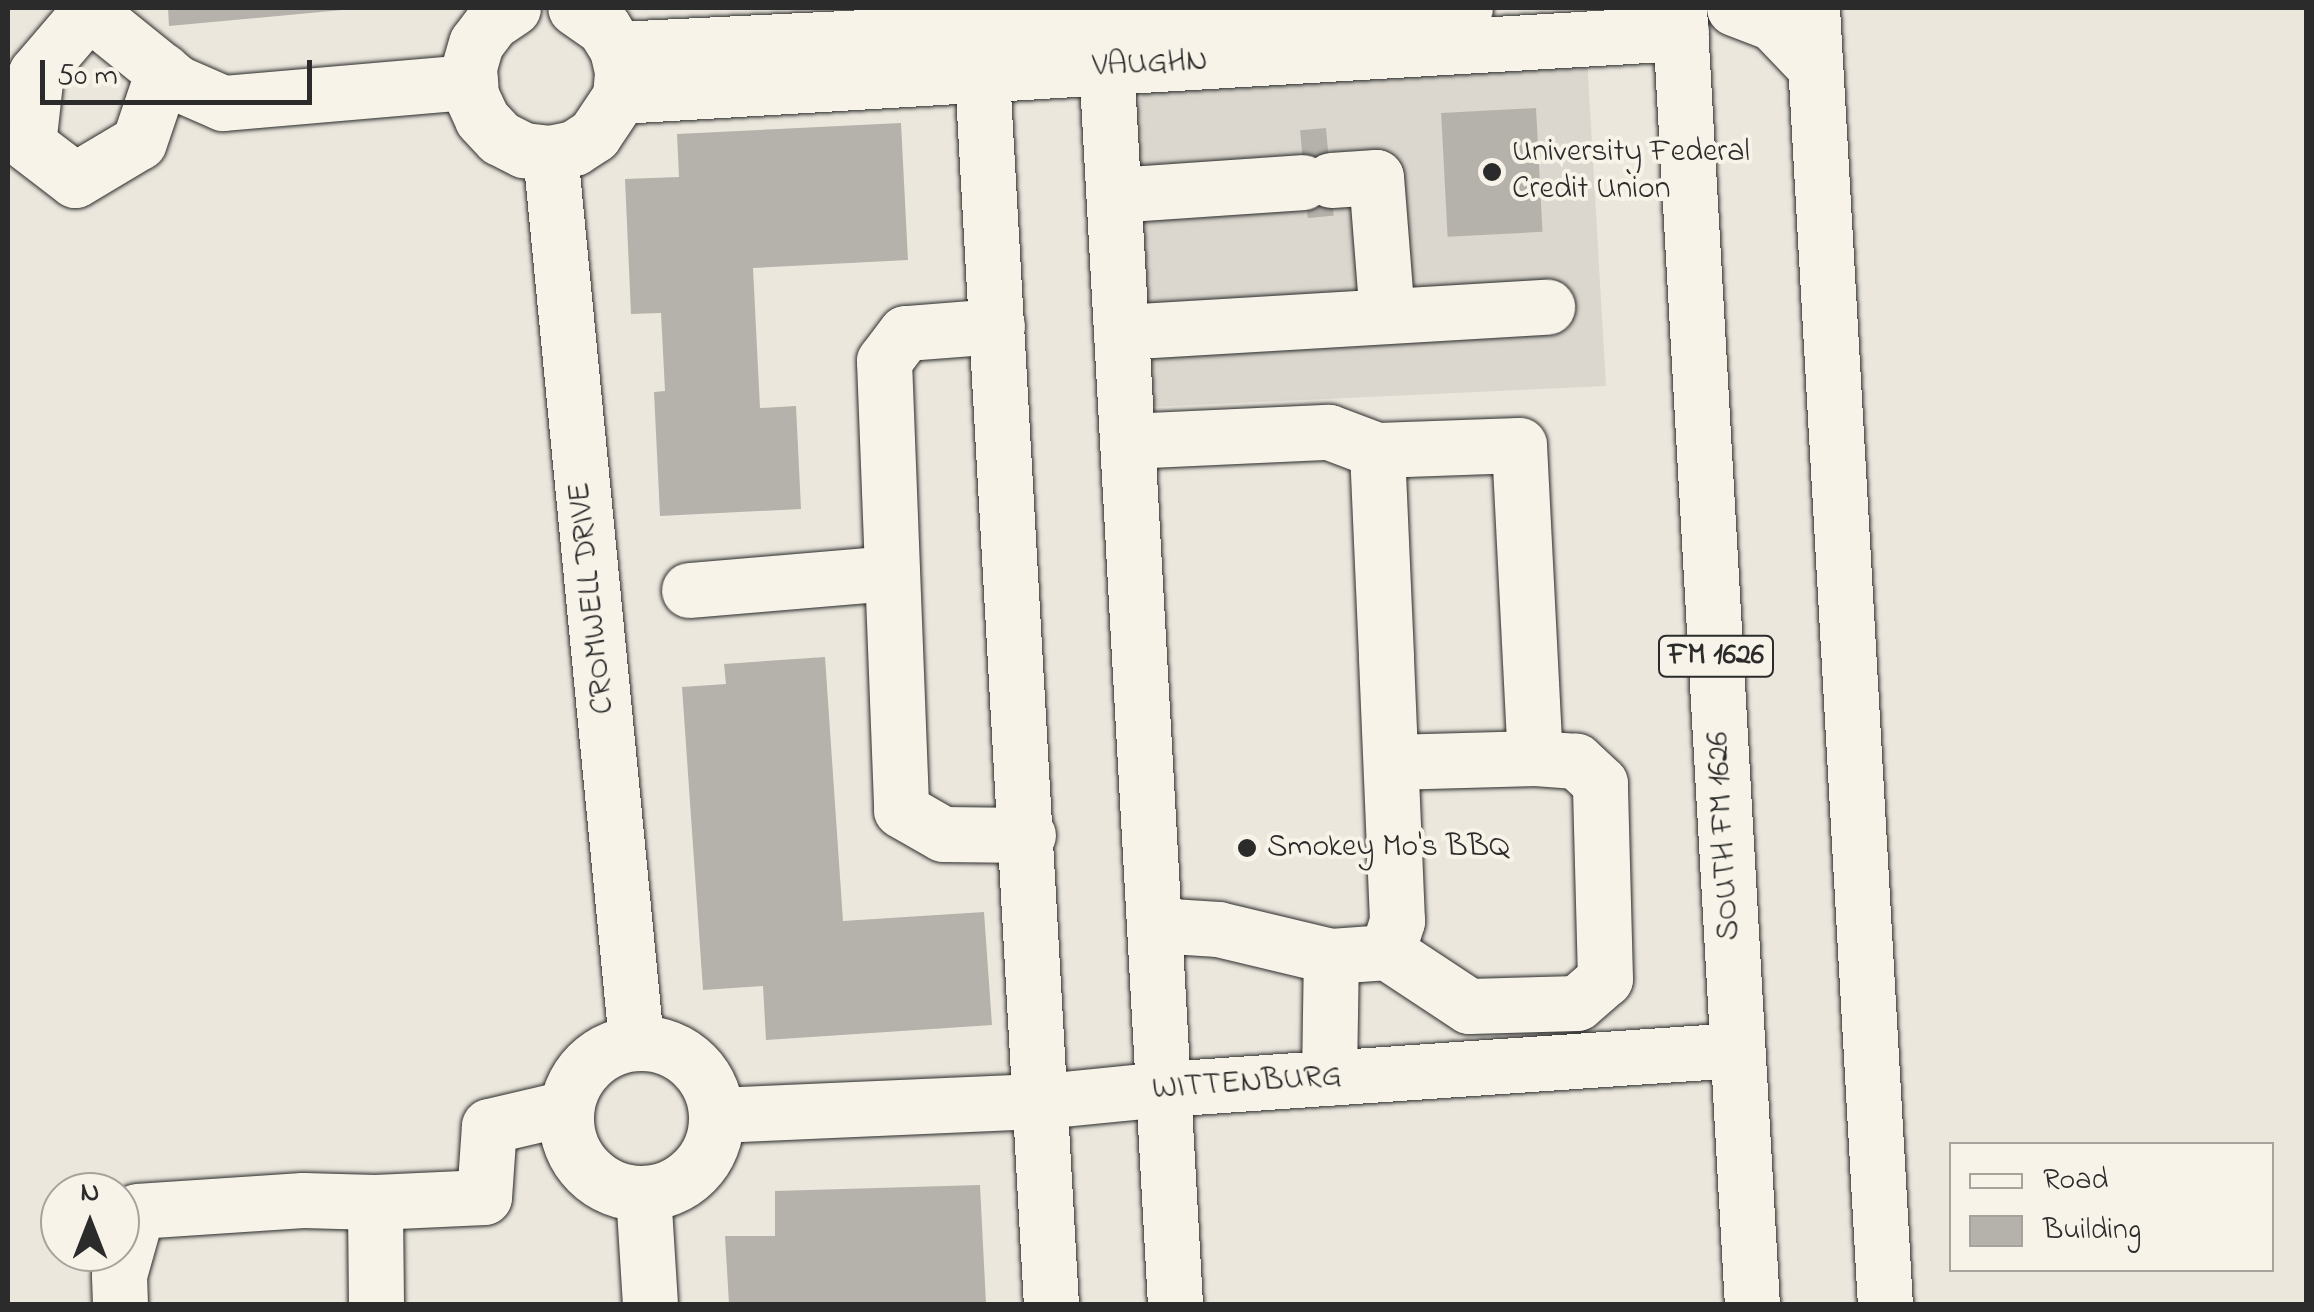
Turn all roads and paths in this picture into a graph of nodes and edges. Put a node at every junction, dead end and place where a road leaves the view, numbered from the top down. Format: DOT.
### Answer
graph roads {
  1 [pos="514,8"];
  2 [pos="575,8"];
  3 [pos="1466,8"];
  4 [pos="1734,8"];
  5 [pos="1812,8"];
  6 [pos="87,9"];
  7 [pos="1680,20"];
  8 [pos="1105,34"];
  9 [pos="1816,67"];
  10 [pos="163,72"];
  11 [pos="618,72"];
  12 [pos="982,75"];
  13 [pos="470,82"];
  14 [pos="550,153"];
  15 [pos="1114,195"];
  16 [pos="1546,307"];
  17 [pos="1387,316"];
  18 [pos="997,326"];
  19 [pos="1121,332"];
  20 [pos="1127,441"];
  21 [pos="1378,450"];
  22 [pos="892,573"];
  23 [pos="689,590"];
  24 [pos="1535,758"];
  25 [pos="1390,762"];
  26 [pos="1028,834"];
  27 [pos="1155,925"];
  28 [pos="1387,952"];
  29 [pos="1331,956"];
  30 [pos="636,1042"];
  31 [pos="1736,1050"];
  32 [pos="1329,1078"];
  33 [pos="1164,1089"];
  34 [pos="1042,1090"];
  35 [pos="566,1108"];
  36 [pos="737,1113"];
  37 [pos="643,1193"];
  38 [pos="374,1202"];
  39 [pos="120,1304"];
  40 [pos="376,1304"];
  41 [pos="650,1304"];
  42 [pos="1052,1304"];
  43 [pos="1175,1304"];
  44 [pos="1752,1304"];
  45 [pos="1885,1304"];
  1 -- 13 [label="street"];
  2 -- 11 [label="street"];
  3 -- 8 [label="street, VAUGHN"];
  4 -- 9 [label="street"];
  5 -- 9 [label="street"];
  6 -- 10 [label="street"];
  6 -- 10 [label="street"];
  7 -- 8 [label="street, VAUGHN"];
  7 -- 31 [label="street, SOUTH FM 1626 / FM 1626"];
  8 -- 11 [label="street, VAUGHN"];
  8 -- 12 [label="street, VAUGHN"];
  8 -- 15 [label="street"];
  9 -- 45 [label="street"];
  10 -- 13 [label="street"];
  11 -- 12 [label="street, VAUGHN"];
  11 -- 14 [label="street"];
  12 -- 18 [label="street"];
  13 -- 14 [label="street"];
  14 -- 30 [label="street, CROMWELL DRIVE"];
  15 -- 17 [label="street"];
  15 -- 19 [label="street"];
  16 -- 17 [label="street"];
  17 -- 19 [label="street"];
  18 -- 22 [label="street"];
  18 -- 26 [label="street"];
  19 -- 20 [label="street"];
  20 -- 21 [label="street"];
  20 -- 27 [label="street"];
  21 -- 24 [label="street"];
  21 -- 25 [label="street"];
  22 -- 23 [label="street"];
  22 -- 26 [label="street"];
  24 -- 25 [label="street"];
  24 -- 28 [label="street"];
  25 -- 28 [label="street"];
  26 -- 34 [label="street"];
  27 -- 29 [label="street"];
  27 -- 33 [label="street"];
  28 -- 29 [label="street"];
  29 -- 32 [label="street"];
  30 -- 35 [label="street"];
  30 -- 36 [label="street"];
  31 -- 32 [label="street, WITTENBURG"];
  31 -- 44 [label="street, SOUTH FM 1626 / FM 1626"];
  32 -- 33 [label="street, WITTENBURG"];
  33 -- 34 [label="street, WITTENBURG"];
  33 -- 43 [label="street"];
  34 -- 36 [label="street, WITTENBURG"];
  34 -- 42 [label="street"];
  35 -- 37 [label="street"];
  35 -- 38 [label="street"];
  36 -- 37 [label="street"];
  37 -- 41 [label="street"];
  38 -- 39 [label="street"];
  38 -- 40 [label="street"];
}
